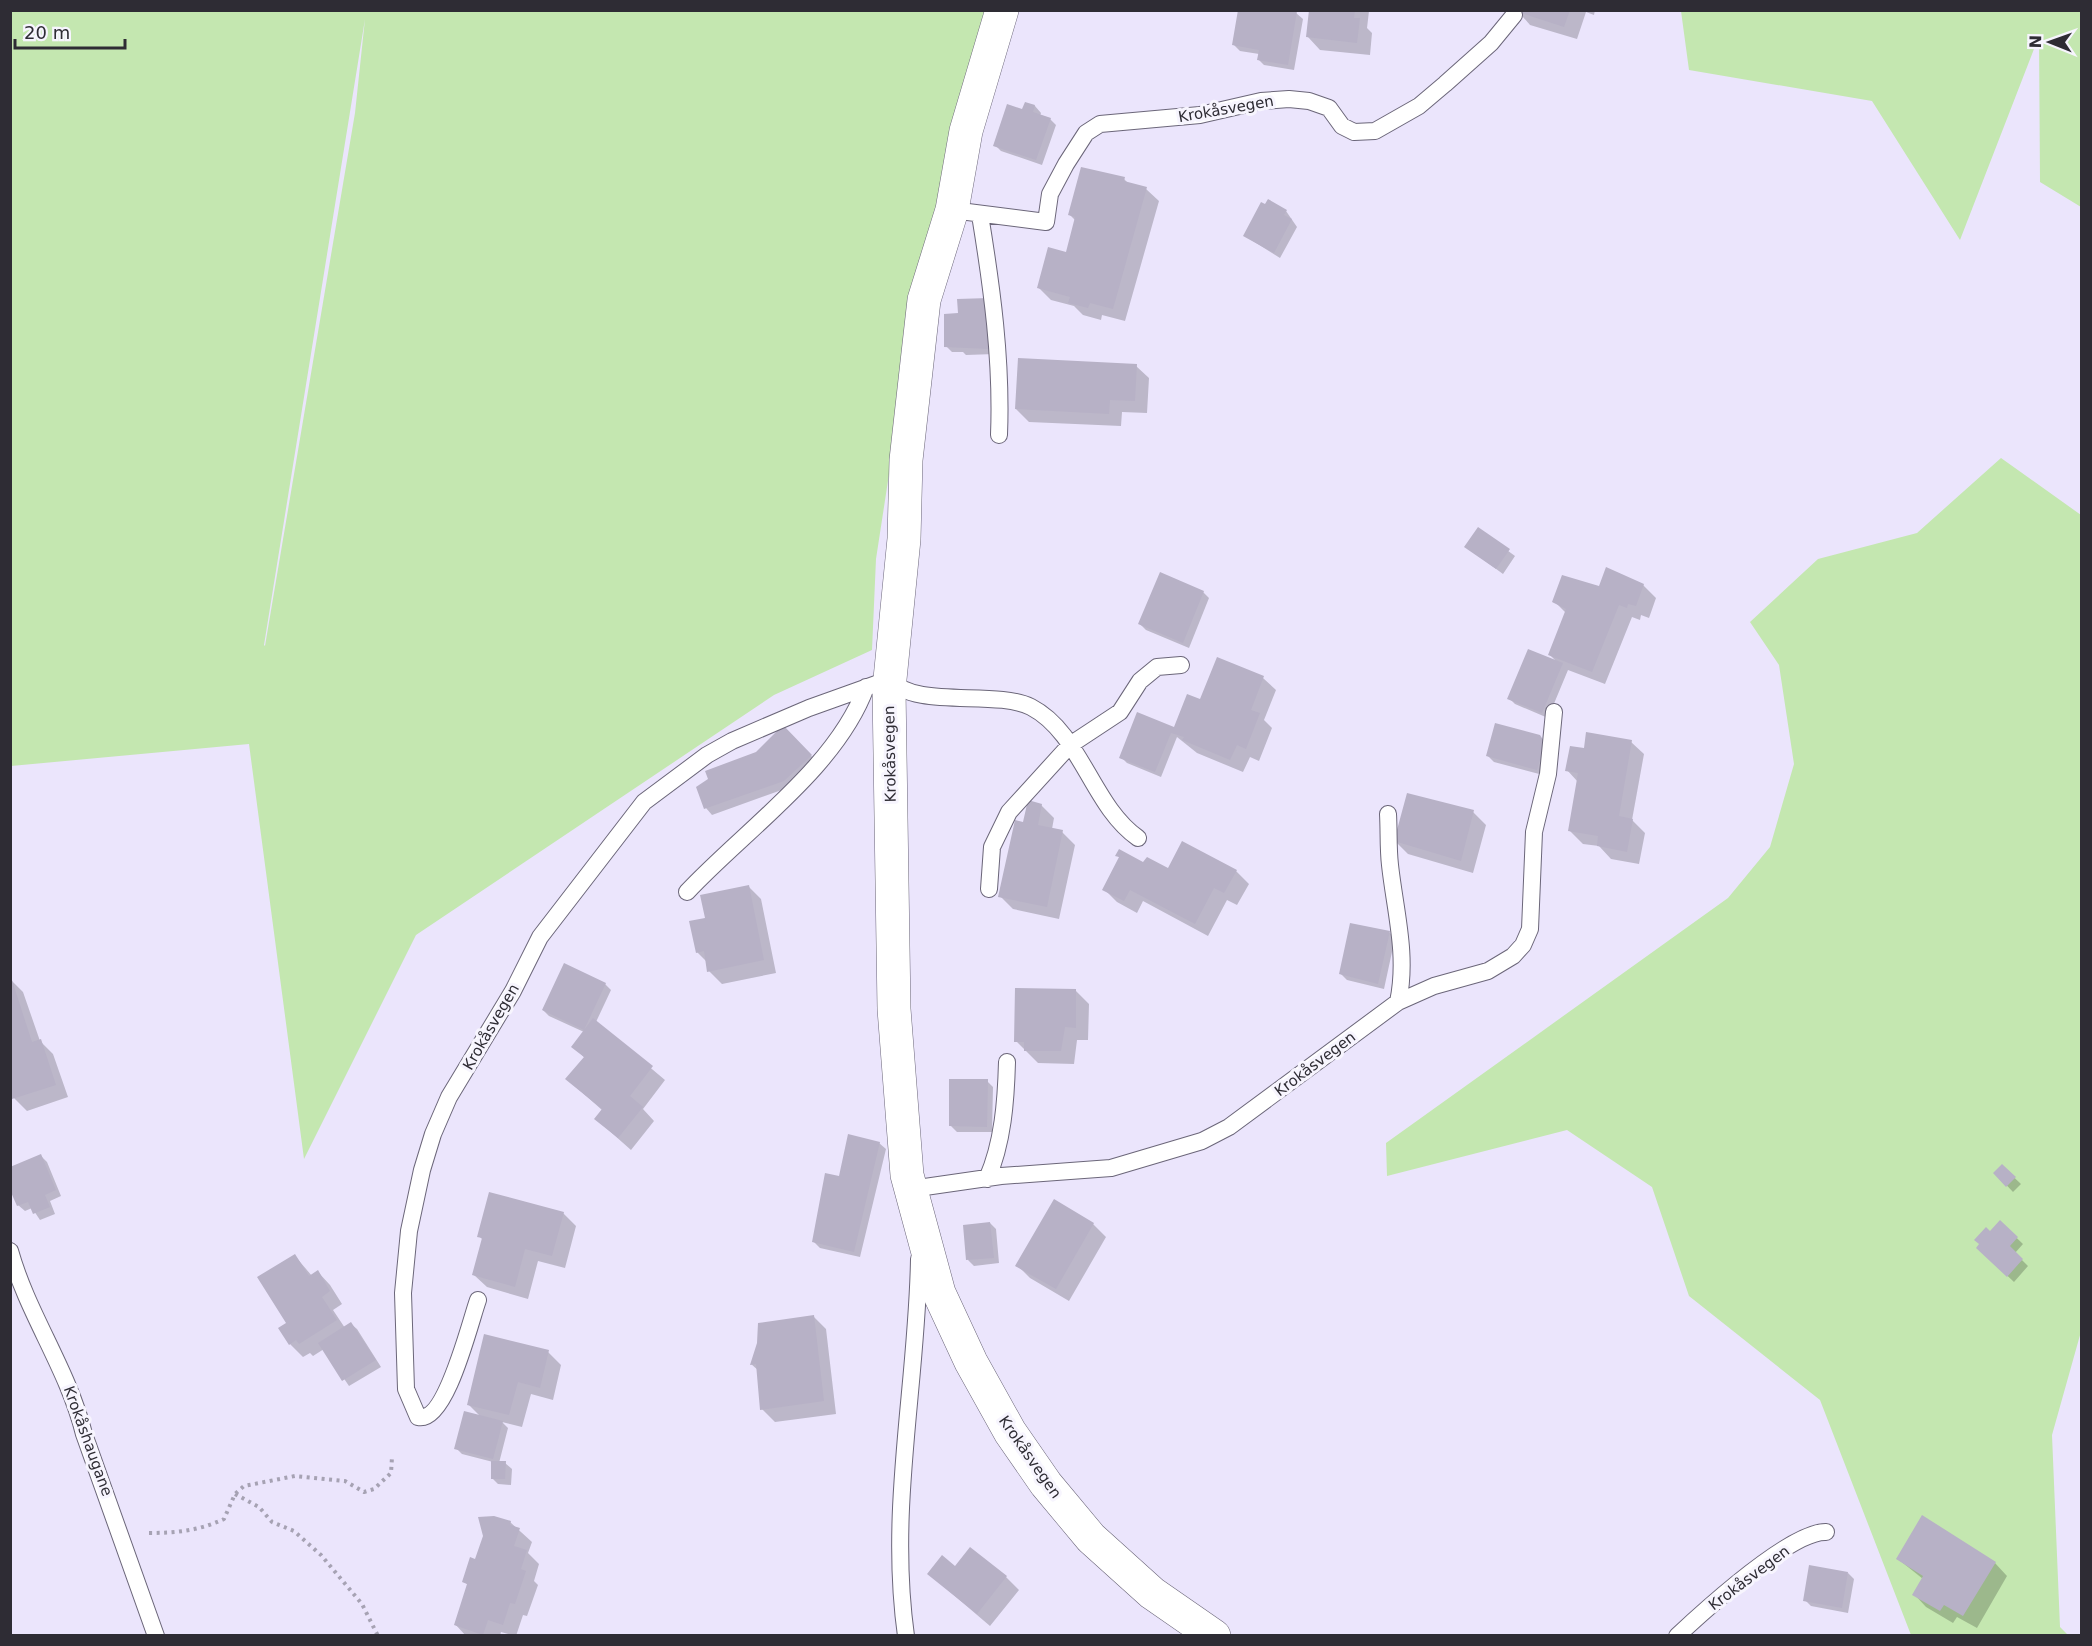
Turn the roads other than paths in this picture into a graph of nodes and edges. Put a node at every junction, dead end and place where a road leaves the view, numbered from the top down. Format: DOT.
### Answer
graph roads {
  1 [pos="1002,10"];
  2 [pos="1514,15"];
  3 [pos="966,213"];
  4 [pos="999,435"];
  5 [pos="1181,665"];
  6 [pos="878,683"];
  7 [pos="1554,712"];
  8 [pos="1070,745"];
  9 [pos="1389,814"];
  10 [pos="1138,838"];
  11 [pos="989,889"];
  12 [pos="687,892"];
  13 [pos="1398,1002"];
  14 [pos="1007,1062"];
  15 [pos="987,1179"];
  16 [pos="911,1188"];
  17 [pos="920,1225"];
  18 [pos="10,1251"];
  19 [pos="478,1300"];
  20 [pos="1827,1532"];
  21 [pos="156,1635"];
  22 [pos="906,1635"];
  23 [pos="1214,1635"];
  24 [pos="1677,1635"];
  1 -- 3 [label="street, Krokåsvegen"];
  2 -- 3 [label="lane, Krokåsvegen"];
  3 -- 4 [label="lane, Krokåsvegen"];
  3 -- 6 [label="street, Krokåsvegen"];
  5 -- 8 [label="lane"];
  6 -- 8 [label="lane, Krokåsvegen"];
  6 -- 12 [label="lane"];
  6 -- 16 [label="street, Krokåsvegen"];
  6 -- 19 [label="lane, Krokåsvegen"];
  7 -- 13 [label="lane, Krokåsvegen"];
  8 -- 10 [label="lane, Krokåsvegen"];
  8 -- 11 [label="lane"];
  9 -- 13 [label="lane"];
  13 -- 15 [label="lane, Krokåsvegen"];
  14 -- 15 [label="lane"];
  15 -- 16 [label="lane, Krokåsvegen"];
  16 -- 17 [label="street, Krokåsvegen"];
  17 -- 22 [label="lane, Krokåsvegen"];
  17 -- 23 [label="street, Krokåsvegen"];
  18 -- 21 [label="lane, Krokåshaugane"];
  20 -- 24 [label="lane, Krokåsvegen"];
}
